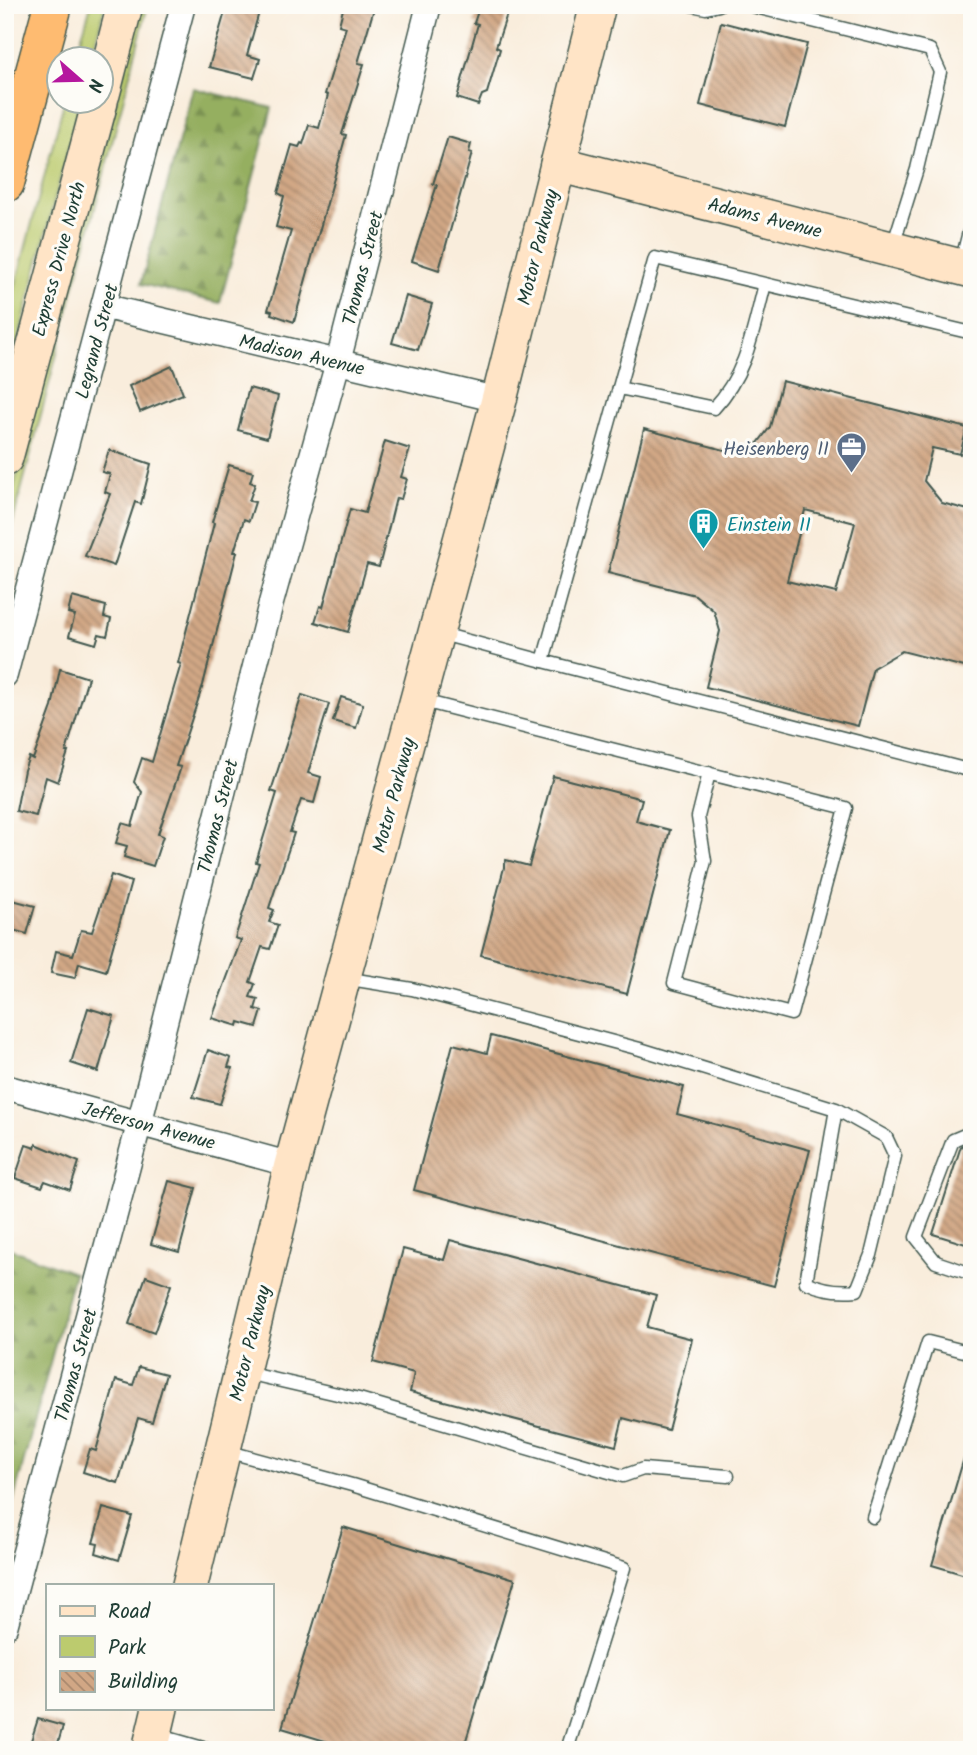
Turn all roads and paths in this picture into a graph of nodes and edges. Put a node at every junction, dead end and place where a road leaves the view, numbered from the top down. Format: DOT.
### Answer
graph roads {
  1 [pos="53,5"];
  2 [pos="125,5"];
  3 [pos="183,5"];
  4 [pos="429,5"];
  5 [pos="598,5"];
  6 [pos="691,5"];
  7 [pos="719,5"];
  8 [pos="748,5"];
  9 [pos="114,46"];
  10 [pos="96,116"];
  11 [pos="558,164"];
  12 [pos="5,183"];
  13 [pos="972,220"];
  14 [pos="892,250"];
  15 [pos="966,268"];
  16 [pos="765,284"];
  17 [pos="106,307"];
  18 [pos="972,333"];
  19 [pos="338,362"];
  20 [pos="619,388"];
  21 [pos="499,400"];
  22 [pos="5,458"];
  23 [pos="436,633"];
  24 [pos="543,661"];
  25 [pos="5,675"];
  26 [pos="418,700"];
  27 [pos="972,771"];
  28 [pos="709,773"];
  29 [pos="343,977"];
  30 [pos="5,1087"];
  31 [pos="836,1109"];
  32 [pos="140,1121"];
  33 [pos="972,1132"];
  34 [pos="292,1165"];
  35 [pos="972,1274"];
  36 [pos="972,1353"];
  37 [pos="242,1372"];
  38 [pos="223,1450"];
  39 [pos="728,1476"];
  40 [pos="873,1517"];
  41 [pos="190,1584"];
  42 [pos="5,1627"];
  43 [pos="155,1731"];
  44 [pos="211,1750"];
  45 [pos="567,1750"];
  1 -- 12 [label="highway"];
  2 -- 9 [label="main road"];
  3 -- 17 [label="street, Legrand Street"];
  4 -- 19 [label="street, Thomas Street"];
  5 -- 11 [label="main road, Motor Parkway"];
  6 -- 7 [label="lane"];
  8 -- 14 [label="lane"];
  10 -- 22 [label="main road, Express Drive North"];
  11 -- 14 [label="main road, Adams Avenue"];
  11 -- 21 [label="main road, Motor Parkway"];
  13 -- 15 [label="lane"];
  14 -- 15 [label="main road, Adams Avenue"];
  16 -- 18 [label="lane"];
  16 -- 20 [label="lane"];
  16 -- 20 [label="lane"];
  17 -- 19 [label="street, Madison Avenue"];
  17 -- 25 [label="street, Legrand Street"];
  19 -- 21 [label="street, Madison Avenue"];
  19 -- 32 [label="street, Thomas Street"];
  20 -- 24 [label="lane"];
  21 -- 23 [label="main road, Motor Parkway"];
  23 -- 24 [label="lane"];
  23 -- 26 [label="main road, Motor Parkway"];
  24 -- 27 [label="lane"];
  26 -- 28 [label="lane"];
  26 -- 29 [label="main road, Motor Parkway"];
  28 -- 28 [label="lane"];
  29 -- 31 [label="lane"];
  29 -- 34 [label="main road, Motor Parkway"];
  30 -- 32 [label="street, Jefferson Avenue"];
  31 -- 31 [label="lane"];
  32 -- 34 [label="street, Jefferson Avenue"];
  32 -- 42 [label="street, Thomas Street"];
  33 -- 35 [label="lane"];
  34 -- 37 [label="main road, Motor Parkway"];
  36 -- 40 [label="lane"];
  37 -- 38 [label="main road, Motor Parkway"];
  37 -- 39 [label="lane"];
  38 -- 41 [label="main road, Motor Parkway"];
  38 -- 45 [label="lane"];
  43 -- 44 [label="lane"];
}
